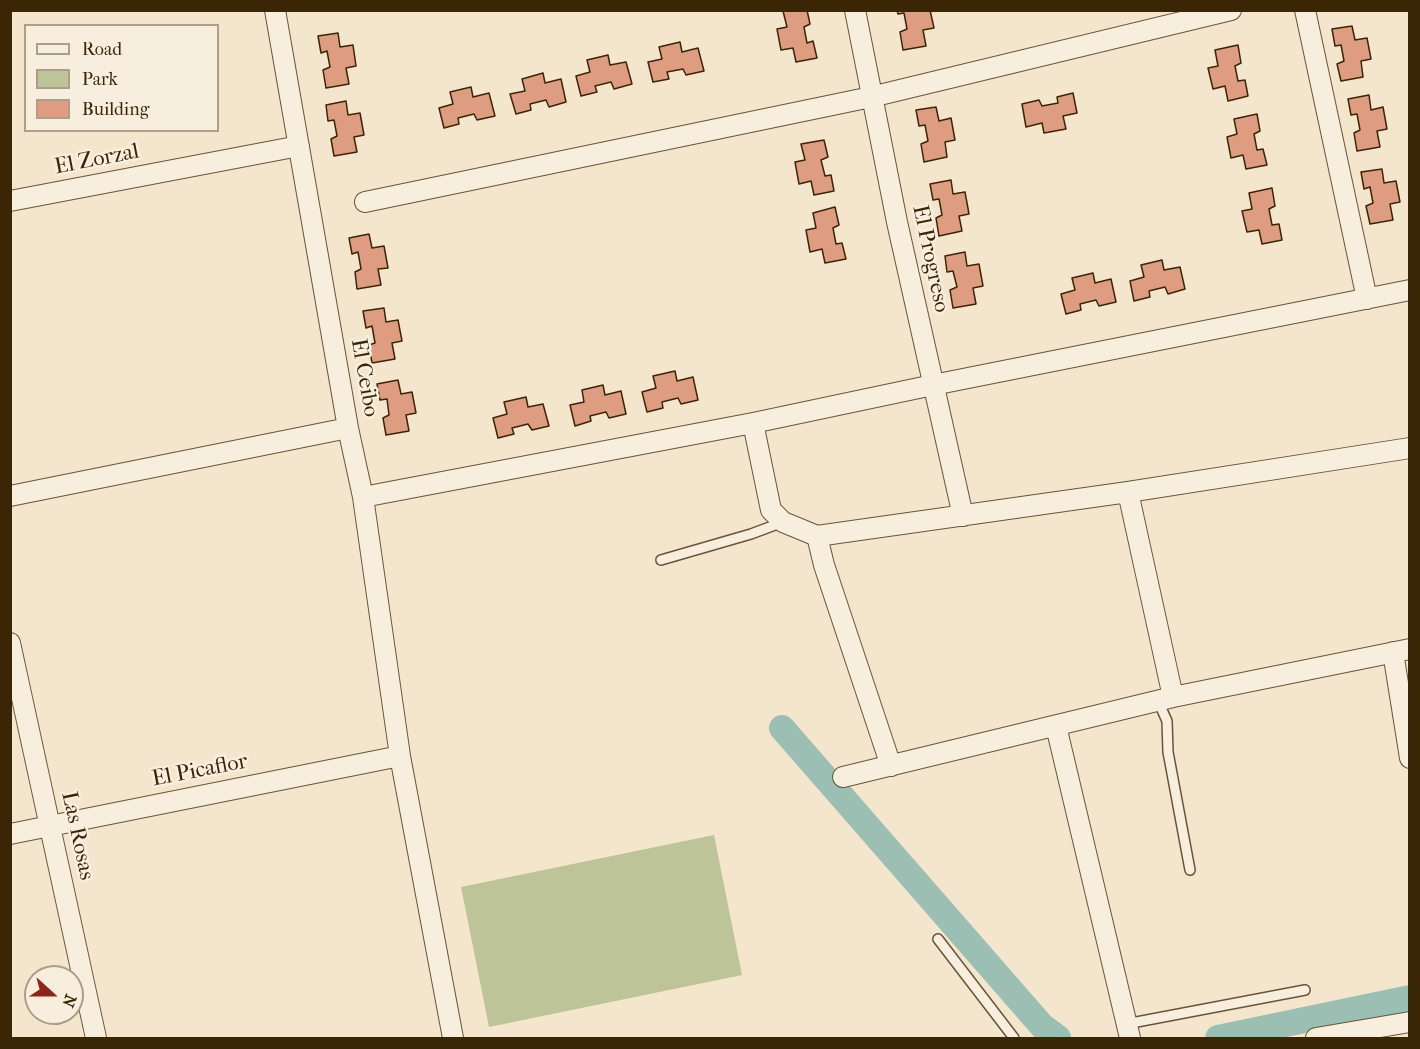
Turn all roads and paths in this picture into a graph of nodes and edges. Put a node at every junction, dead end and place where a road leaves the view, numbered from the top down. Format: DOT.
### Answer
graph roads {
  1 [pos="275,10"];
  2 [pos="855,10"];
  3 [pos="1231,10"];
  4 [pos="1305,10"];
  5 [pos="871,97"];
  6 [pos="299,146"];
  7 [pos="10,201"];
  8 [pos="365,202"];
  9 [pos="1410,290"];
  10 [pos="1367,299"];
  11 [pos="933,385"];
  12 [pos="753,423"];
  13 [pos="348,428"];
  14 [pos="1410,448"];
  15 [pos="1128,492"];
  16 [pos="10,496"];
  17 [pos="363,497"];
  18 [pos="963,516"];
  19 [pos="783,522"];
  20 [pos="817,536"];
  21 [pos="662,560"];
  22 [pos="10,643"];
  23 [pos="1402,650"];
  24 [pos="1166,699"];
  25 [pos="1056,726"];
  26 [pos="399,756"];
  27 [pos="1410,758"];
  28 [pos="891,766"];
  29 [pos="843,777"];
  30 [pos="50,826"];
  31 [pos="10,834"];
  32 [pos="1190,870"];
  33 [pos="938,939"];
  34 [pos="1305,990"];
  35 [pos="1410,1022"];
  36 [pos="1128,1031"];
  37 [pos="96,1038"];
  38 [pos="453,1038"];
  39 [pos="1014,1038"];
  40 [pos="1316,1038"];
  1 -- 6 [label="street, El Ceibo"];
  2 -- 5 [label="street, El Progreso"];
  3 -- 5 [label="street"];
  4 -- 10 [label="street"];
  5 -- 8 [label="street"];
  5 -- 11 [label="street, El Progreso"];
  6 -- 7 [label="street, El Zorzal"];
  6 -- 13 [label="street, El Ceibo"];
  9 -- 10 [label="street"];
  10 -- 11 [label="street"];
  11 -- 12 [label="street"];
  11 -- 18 [label="street, El Progreso"];
  12 -- 17 [label="street"];
  12 -- 19 [label="street"];
  13 -- 16 [label="street"];
  13 -- 17 [label="street, El Ceibo"];
  14 -- 15 [label="street"];
  15 -- 18 [label="street"];
  15 -- 24 [label="street"];
  17 -- 26 [label="street, El Ceibo"];
  18 -- 20 [label="street"];
  19 -- 20 [label="street"];
  19 -- 21 [label="lane"];
  20 -- 28 [label="street"];
  22 -- 30 [label="street, Las Rosas"];
  23 -- 24 [label="street"];
  23 -- 27 [label="street"];
  24 -- 25 [label="street"];
  24 -- 32 [label="lane"];
  25 -- 28 [label="street"];
  25 -- 36 [label="street"];
  26 -- 30 [label="street, El Picaflor"];
  26 -- 38 [label="street, El Ceibo"];
  28 -- 29 [label="street"];
  30 -- 31 [label="street, El Picaflor"];
  30 -- 37 [label="street, Las Rosas"];
  33 -- 39 [label="lane"];
  34 -- 36 [label="lane"];
  35 -- 40 [label="street"];
}
